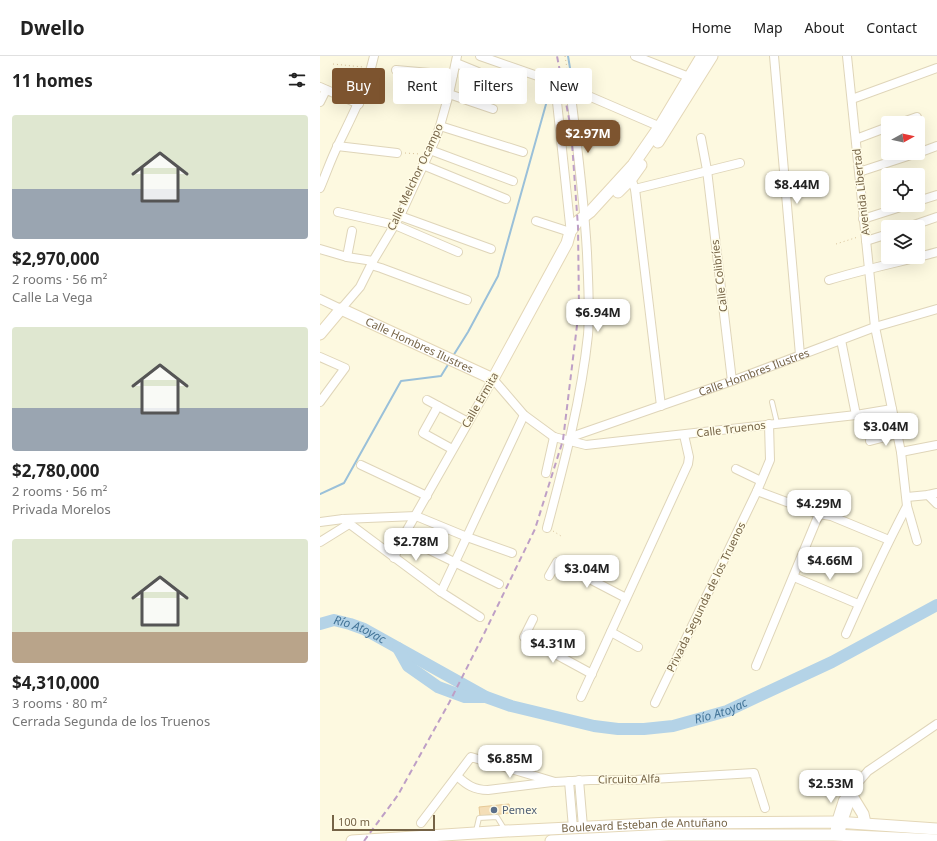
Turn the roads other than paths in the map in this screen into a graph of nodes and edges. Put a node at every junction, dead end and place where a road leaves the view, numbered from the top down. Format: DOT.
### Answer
graph roads {
  1 [pos="374,56"];
  2 [pos="480,56"];
  3 [pos="636,56"];
  4 [pos="702,56"];
  5 [pos="712,56"];
  6 [pos="774,56"];
  7 [pos="849,56"];
  8 [pos="456,60"];
  9 [pos="371,68"];
  10 [pos="471,68"];
  11 [pos="937,68"];
  12 [pos="453,75"];
  13 [pos="535,75"];
  14 [pos="693,80"];
  15 [pos="451,84"];
  16 [pos="323,89"];
  17 [pos="451,95"];
  18 [pos="852,99"];
  19 [pos="320,102"];
  20 [pos="358,104"];
  21 [pos="446,104"];
  22 [pos="556,104"];
  23 [pos="493,109"];
  24 [pos="440,126"];
  25 [pos="663,128"];
  26 [pos="881,130"];
  27 [pos="701,138"];
  28 [pos="856,139"];
  29 [pos="337,146"];
  30 [pos="937,146"];
  31 [pos="925,150"];
  32 [pos="429,152"];
  33 [pos="523,152"];
  34 [pos="397,153"];
  35 [pos="896,160"];
  36 [pos="740,163"];
  37 [pos="423,165"];
  38 [pos="707,170"];
  39 [pos="859,172"];
  40 [pos="632,180"];
  41 [pos="513,181"];
  42 [pos="320,188"];
  43 [pos="937,195"];
  44 [pos="506,199"];
  45 [pos="925,199"];
  46 [pos="338,212"];
  47 [pos="885,212"];
  48 [pos="400,216"];
  49 [pos="937,217"];
  50 [pos="585,219"];
  51 [pos="863,219"];
  52 [pos="536,221"];
  53 [pos="925,221"];
  54 [pos="394,225"];
  55 [pos="352,231"];
  56 [pos="881,235"];
  57 [pos="570,237"];
  58 [pos="865,238"];
  59 [pos="320,249"];
  60 [pos="491,249"];
  61 [pos="458,252"];
  62 [pos="937,252"];
  63 [pos="347,256"];
  64 [pos="372,263"];
  65 [pos="868,268"];
  66 [pos="829,280"];
  67 [pos="320,299"];
  68 [pos="467,300"];
  69 [pos="341,309"];
  70 [pos="937,309"];
  71 [pos="875,327"];
  72 [pos="320,334"];
  73 [pos="841,340"];
  74 [pos="800,355"];
  75 [pos="320,357"];
  76 [pos="493,379"];
  77 [pos="732,381"];
  78 [pos="427,400"];
  79 [pos="320,402"];
  80 [pos="772,402"];
  81 [pos="438,406"];
  82 [pos="661,406"];
  83 [pos="892,409"];
  84 [pos="524,415"];
  85 [pos="856,415"];
  86 [pos="468,422"];
  87 [pos="773,423"];
  88 [pos="897,434"];
  89 [pos="684,435"];
  90 [pos="554,438"];
  91 [pos="570,440"];
  92 [pos="870,441"];
  93 [pos="937,445"];
  94 [pos="452,449"];
  95 [pos="901,452"];
  96 [pos="361,465"];
  97 [pos="736,469"];
  98 [pos="546,473"];
  99 [pos="761,481"];
  100 [pos="757,491"];
  101 [pos="937,493"];
  102 [pos="427,496"];
  103 [pos="907,496"];
  104 [pos="928,496"];
  105 [pos="937,504"];
  106 [pos="907,506"];
  107 [pos="819,514"];
  108 [pos="416,516"];
  109 [pos="320,522"];
  110 [pos="346,522"];
  111 [pos="547,528"];
  112 [pos="467,537"];
  113 [pos="403,538"];
  114 [pos="889,540"];
  115 [pos="917,541"];
  116 [pos="320,542"];
  117 [pos="512,553"];
  118 [pos="394,558"];
  119 [pos="455,562"];
  120 [pos="549,576"];
  121 [pos="794,577"];
  122 [pos="499,584"];
  123 [pos="441,592"];
  124 [pos="626,598"];
  125 [pos="858,604"];
  126 [pos="480,617"];
  127 [pos="533,619"];
  128 [pos="611,632"];
  129 [pos="846,634"];
  130 [pos="638,647"];
  131 [pos="756,666"];
  132 [pos="592,674"];
  133 [pos="581,697"];
  134 [pos="655,703"];
  135 [pos="937,724"];
  136 [pos="457,776"];
  137 [pos="579,780"];
  138 [pos="569,781"];
  139 [pos="555,782"];
  140 [pos="853,792"];
  141 [pos="765,808"];
  142 [pos="839,822"];
  143 [pos="422,823"];
  144 [pos="865,824"];
  145 [pos="578,827"];
  146 [pos="937,829"];
  147 [pos="835,837"];
  148 [pos="809,838"];
  149 [pos="371,840"];
  150 [pos="590,840"];
  151 [pos="937,840"];
  152 [pos="352,841"];
  153 [pos="551,841"];
  1 -- 9 [label="street"];
  2 -- 13 [label="street"];
  3 -- 14 [label="street"];
  4 -- 14 [label="main road"];
  5 -- 14 [label="main road"];
  6 -- 74 [label="street"];
  7 -- 18 [label="street, Avenida Libertad"];
  8 -- 10 [label="street"];
  8 -- 12 [label="street, Calle Melchor Ocampo"];
  11 -- 18 [label="street"];
  12 -- 15 [label="street, Calle Melchor Ocampo"];
  14 -- 25 [label="main road, Calle Ermita"];
  16 -- 19 [label="street"];
  17 -- 23 [label="street"];
  18 -- 28 [label="street, Avenida Libertad"];
  20 -- 29 [label="street"];
  21 -- 24 [label="street, Calle Melchor Ocampo"];
  22 -- 57 [label="street"];
  24 -- 32 [label="street, Calle Melchor Ocampo"];
  24 -- 33 [label="street"];
  25 -- 40 [label="main road, Calle Ermita"];
  25 -- 50 [label="street"];
  26 -- 28 [label="street"];
  27 -- 38 [label="street, Calle Colibríes"];
  28 -- 39 [label="street, Avenida Libertad"];
  29 -- 34 [label="street"];
  29 -- 42 [label="street"];
  30 -- 31 [label="street"];
  32 -- 37 [label="street, Calle Melchor Ocampo"];
  32 -- 41 [label="street"];
  35 -- 39 [label="street"];
  36 -- 38 [label="street"];
  37 -- 44 [label="street"];
  37 -- 48 [label="street, Calle Melchor Ocampo"];
  38 -- 40 [label="street"];
  38 -- 77 [label="street, Calle Colibríes"];
  39 -- 51 [label="street, Avenida Libertad"];
  40 -- 50 [label="main road, Calle Ermita"];
  40 -- 82 [label="street"];
  43 -- 45 [label="street"];
  46 -- 54 [label="street"];
  47 -- 51 [label="street"];
  48 -- 54 [label="street, Calle Melchor Ocampo"];
  48 -- 60 [label="street"];
  49 -- 53 [label="street"];
  50 -- 57 [label="main road, Calle Ermita"];
  50 -- 91 [label="street"];
  51 -- 58 [label="street, Avenida Libertad"];
  52 -- 57 [label="street"];
  54 -- 61 [label="street"];
  54 -- 64 [label="street, Calle Melchor Ocampo"];
  55 -- 63 [label="street"];
  56 -- 58 [label="street"];
  57 -- 76 [label="main road, Calle Ermita"];
  58 -- 65 [label="street, Avenida Libertad"];
  59 -- 63 [label="street"];
  62 -- 65 [label="street"];
  63 -- 64 [label="street"];
  64 -- 68 [label="street"];
  64 -- 69 [label="street, Calle Melchor Ocampo"];
  65 -- 66 [label="street"];
  65 -- 71 [label="street, Avenida Libertad"];
  67 -- 69 [label="street, Calle Hombres Ilustres"];
  69 -- 72 [label="main road"];
  69 -- 76 [label="main road, Calle Hombres Ilustres"];
  70 -- 71 [label="street, Calle Hombres Ilustres"];
  71 -- 73 [label="street, Calle Hombres Ilustres"];
  71 -- 83 [label="street, Avenida Libertad"];
  73 -- 74 [label="street, Calle Hombres Ilustres"];
  73 -- 85 [label="street"];
  74 -- 77 [label="street, Calle Hombres Ilustres"];
  75 -- 79 [label="street"];
  76 -- 84 [label="street, Calle Hombres Ilustres"];
  76 -- 86 [label="street, Calle Ermita"];
  77 -- 82 [label="street, Calle Hombres Ilustres"];
  78 -- 81 [label="street"];
  80 -- 87 [label="lane"];
  81 -- 86 [label="street"];
  81 -- 94 [label="street"];
  82 -- 91 [label="street, Calle Hombres Ilustres"];
  83 -- 85 [label="street, Calle Truenos"];
  83 -- 88 [label="street, Avenida Libertad"];
  84 -- 90 [label="street, Calle Hombres Ilustres"];
  84 -- 112 [label="street"];
  85 -- 87 [label="street, Calle Truenos"];
  86 -- 94 [label="street, Calle Ermita"];
  87 -- 89 [label="street, Calle Truenos"];
  87 -- 99 [label="street, Privada Segunda de los Truenos"];
  88 -- 92 [label="street"];
  88 -- 95 [label="street, Avenida Libertad"];
  89 -- 91 [label="street, Calle Truenos"];
  89 -- 124 [label="street"];
  90 -- 91 [label="street, Calle Hombres Ilustres"];
  90 -- 98 [label="street"];
  91 -- 111 [label="street"];
  93 -- 95 [label="street"];
  94 -- 102 [label="street, Calle Ermita"];
  95 -- 103 [label="street, Avenida Libertad"];
  96 -- 102 [label="street"];
  97 -- 99 [label="street"];
  99 -- 100 [label="street, Privada Segunda de los Truenos"];
  100 -- 107 [label="street"];
  100 -- 134 [label="street, Privada Segunda de los Truenos"];
  101 -- 104 [label="street"];
  102 -- 108 [label="street, Calle Ermita"];
  103 -- 104 [label="street"];
  103 -- 106 [label="street, Avenida Libertad"];
  104 -- 105 [label="street"];
  106 -- 114 [label="street"];
  106 -- 115 [label="street"];
  107 -- 114 [label="street"];
  107 -- 121 [label="street"];
  108 -- 110 [label="street"];
  108 -- 112 [label="street"];
  108 -- 113 [label="street, Calle Ermita"];
  109 -- 110 [label="street"];
  110 -- 116 [label="street"];
  110 -- 118 [label="street"];
  112 -- 117 [label="street"];
  112 -- 119 [label="street"];
  113 -- 118 [label="street, Calle Ermita"];
  113 -- 119 [label="street"];
  114 -- 125 [label="street"];
  118 -- 123 [label="street"];
  119 -- 122 [label="street"];
  119 -- 123 [label="street"];
  120 -- 124 [label="street"];
  121 -- 125 [label="street"];
  121 -- 131 [label="street"];
  123 -- 126 [label="street"];
  124 -- 128 [label="street"];
  125 -- 129 [label="street"];
  127 -- 132 [label="street"];
  128 -- 130 [label="street"];
  128 -- 132 [label="street"];
  132 -- 133 [label="street"];
  135 -- 140 [label="street"];
  136 -- 139 [label="street"];
  136 -- 139 [label="street, Circuito Alfa"];
  136 -- 143 [label="street"];
  137 -- 138 [label="street, Circuito Alfa"];
  137 -- 141 [label="street, Circuito Alfa"];
  137 -- 145 [label="street"];
  138 -- 139 [label="street, Circuito Alfa"];
  138 -- 145 [label="street"];
  140 -- 142 [label="street"];
  140 -- 144 [label="main road"];
  142 -- 144 [label="main road, Boulevard Esteban de Antuñano"];
  142 -- 145 [label="main road, Boulevard Esteban de Antuñano"];
  142 -- 147 [label="street"];
  144 -- 146 [label="main road, Boulevard Esteban de Antuñano"];
  145 -- 149 [label="main road, Boulevard Esteban de Antuñano"];
  147 -- 148 [label="main road, Boulevard Esteban de Antuñano"];
  147 -- 151 [label="main road, Boulevard Esteban de Antuñano"];
  148 -- 150 [label="main road, Boulevard Esteban de Antuñano"];
  149 -- 152 [label="main road, Boulevard Esteban de Antuñano"];
  150 -- 153 [label="main road, Boulevard Esteban de Antuñano"];
}
